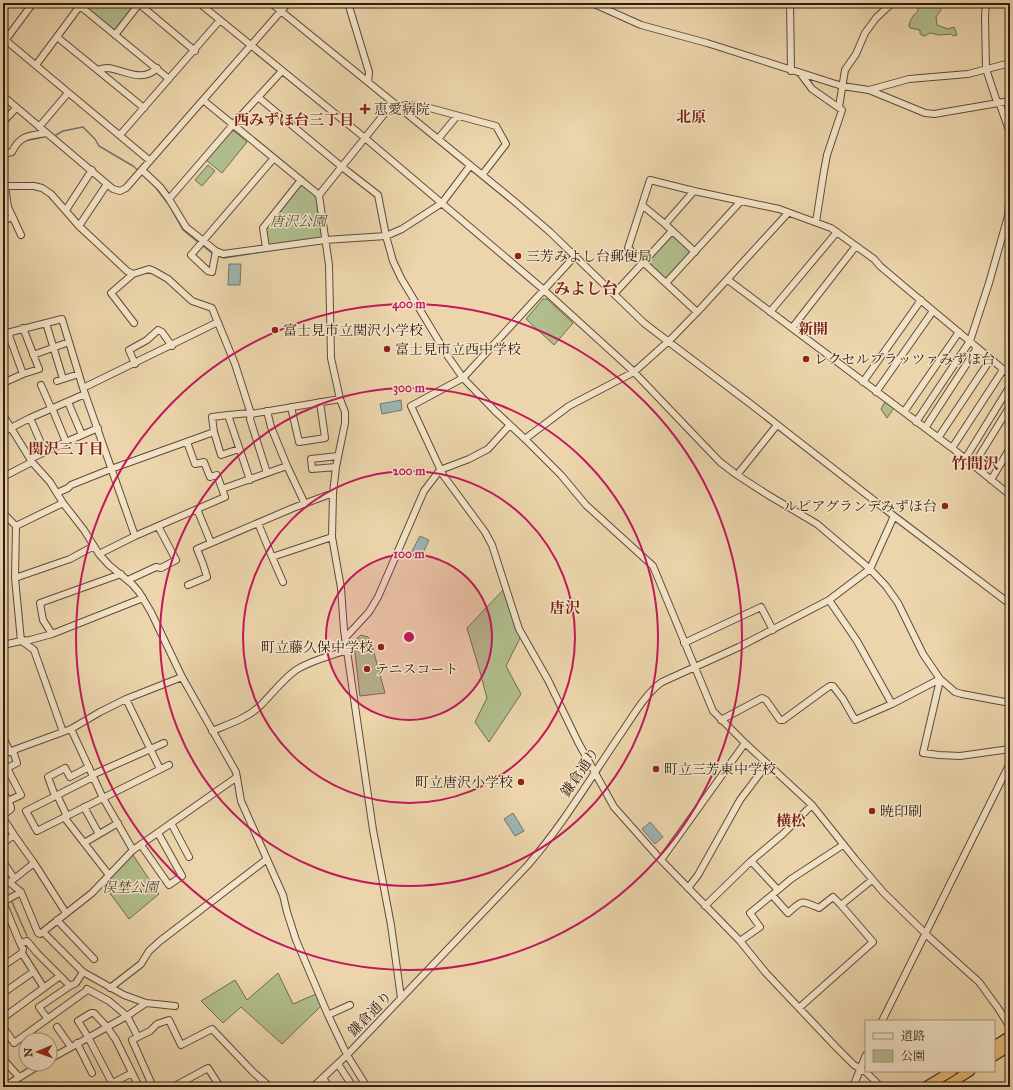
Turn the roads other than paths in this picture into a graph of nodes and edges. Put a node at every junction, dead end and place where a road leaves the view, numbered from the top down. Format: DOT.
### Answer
graph roads {
  1 [pos="33,3"];
  2 [pos="199,3"];
  3 [pos="270,3"];
  4 [pos="288,3"];
  5 [pos="342,3"];
  6 [pos="348,3"];
  7 [pos="592,3"];
  8 [pos="790,3"];
  9 [pos="892,3"];
  10 [pos="986,3"];
  11 [pos="81,4"];
  12 [pos="139,4"];
  13 [pos="351,10"];
  14 [pos="280,11"];
  15 [pos="220,20"];
  16 [pos="115,35"];
  17 [pos="58,37"];
  18 [pos="4,40"];
  19 [pos="251,45"];
  20 [pos="195,51"];
  21 [pos="1010,63"];
  22 [pos="36,65"];
  23 [pos="156,68"];
  24 [pos="986,69"];
  25 [pos="98,70"];
  26 [pos="282,71"];
  27 [pos="792,71"];
  28 [pos="800,73"];
  29 [pos="170,79"];
  30 [pos="368,82"];
  31 [pos="842,86"];
  32 [pos="869,90"];
  33 [pos="68,93"];
  34 [pos="3,96"];
  35 [pos="258,97"];
  36 [pos="203,100"];
  37 [pos="1010,101"];
  38 [pos="998,102"];
  39 [pos="394,103"];
  40 [pos="399,107"];
  41 [pos="839,107"];
  42 [pos="16,108"];
  43 [pos="144,108"];
  44 [pos="457,116"];
  45 [pos="3,122"];
  46 [pos="234,125"];
  47 [pos="39,127"];
  48 [pos="46,132"];
  49 [pos="1010,133"];
  50 [pos="120,135"];
  51 [pos="365,138"];
  52 [pos="438,140"];
  53 [pos="3,154"];
  54 [pos="274,158"];
  55 [pos="150,160"];
  56 [pos="470,166"];
  57 [pos="342,167"];
  58 [pos="92,170"];
  59 [pos="141,172"];
  60 [pos="482,175"];
  61 [pos="301,180"];
  62 [pos="107,184"];
  63 [pos="4,186"];
  64 [pos="1010,188"];
  65 [pos="694,191"];
  66 [pos="319,195"];
  67 [pos="169,199"];
  68 [pos="741,202"];
  69 [pos="442,203"];
  70 [pos="642,205"];
  71 [pos="66,210"];
  72 [pos="788,213"];
  73 [pos="1009,216"];
  74 [pos="12,217"];
  75 [pos="3,221"];
  76 [pos="816,222"];
  77 [pos="665,224"];
  78 [pos="79,226"];
  79 [pos="672,231"];
  80 [pos="837,232"];
  81 [pos="21,235"];
  82 [pos="386,236"];
  83 [pos="325,240"];
  84 [pos="201,243"];
  85 [pos="856,246"];
  86 [pos="266,248"];
  87 [pos="695,252"];
  88 [pos="215,254"];
  89 [pos="574,256"];
  90 [pos="644,263"];
  91 [pos="133,274"];
  92 [pos="728,280"];
  93 [pos="666,283"];
  94 [pos="544,290"];
  95 [pos="614,294"];
  96 [pos="921,300"];
  97 [pos="933,311"];
  98 [pos="697,312"];
  99 [pos="770,312"];
  100 [pos="218,322"];
  101 [pos="46,323"];
  102 [pos="134,324"];
  103 [pos="23,328"];
  104 [pos="792,328"];
  105 [pos="959,332"];
  106 [pos="5,334"];
  107 [pos="668,341"];
  108 [pos="970,341"];
  109 [pos="69,342"];
  110 [pos="172,346"];
  111 [pos="54,348"];
  112 [pos="977,348"];
  113 [pos="33,355"];
  114 [pos="990,360"];
  115 [pos="135,364"];
  116 [pos="1003,370"];
  117 [pos="634,372"];
  118 [pos="23,374"];
  119 [pos="79,374"];
  120 [pos="1010,375"];
  121 [pos="463,378"];
  122 [pos="863,382"];
  123 [pos="3,383"];
  124 [pos="41,385"];
  125 [pos="1010,386"];
  126 [pos="84,391"];
  127 [pos="876,392"];
  128 [pos="340,399"];
  129 [pos="68,402"];
  130 [pos="320,402"];
  131 [pos="1010,406"];
  132 [pos="291,407"];
  133 [pos="52,408"];
  134 [pos="267,411"];
  135 [pos="904,412"];
  136 [pos="250,413"];
  137 [pos="3,414"];
  138 [pos="228,415"];
  139 [pos="30,418"];
  140 [pos="916,422"];
  141 [pos="777,425"];
  142 [pos="509,426"];
  143 [pos="10,428"];
  144 [pos="98,428"];
  145 [pos="925,428"];
  146 [pos="3,432"];
  147 [pos="214,432"];
  148 [pos="82,435"];
  149 [pos="938,438"];
  150 [pos="525,439"];
  151 [pos="66,442"];
  152 [pos="187,442"];
  153 [pos="952,448"];
  154 [pos="1010,448"];
  155 [pos="239,449"];
  156 [pos="45,452"];
  157 [pos="338,456"];
  158 [pos="965,459"];
  159 [pos="31,461"];
  160 [pos="287,466"];
  161 [pos="973,466"];
  162 [pos="336,467"];
  163 [pos="111,469"];
  164 [pos="440,470"];
  165 [pos="267,473"];
  166 [pos="737,475"];
  167 [pos="3,477"];
  168 [pos="250,480"];
  169 [pos="991,480"];
  170 [pos="222,489"];
  171 [pos="57,493"];
  172 [pos="333,493"];
  173 [pos="1010,495"];
  174 [pos="63,502"];
  175 [pos="305,504"];
  176 [pos="197,509"];
  177 [pos="3,513"];
  178 [pos="894,516"];
  179 [pos="3,523"];
  180 [pos="258,523"];
  181 [pos="14,524"];
  182 [pos="158,526"];
  183 [pos="135,536"];
  184 [pos="332,537"];
  185 [pos="211,543"];
  186 [pos="94,546"];
  187 [pos="99,554"];
  188 [pos="272,557"];
  189 [pos="870,569"];
  190 [pos="122,574"];
  191 [pos="15,578"];
  192 [pos="128,580"];
  193 [pos="283,582"];
  194 [pos="188,585"];
  195 [pos="143,598"];
  196 [pos="829,600"];
  197 [pos="1010,604"];
  198 [pos="773,630"];
  199 [pos="52,634"];
  200 [pos="346,638"];
  201 [pos="22,641"];
  202 [pos="684,642"];
  203 [pos="3,645"];
  204 [pos="348,650"];
  205 [pos="694,667"];
  206 [pos="182,677"];
  207 [pos="940,680"];
  208 [pos="126,699"];
  209 [pos="1010,703"];
  210 [pos="892,704"];
  211 [pos="721,720"];
  212 [pos="71,729"];
  213 [pos="212,731"];
  214 [pos="63,732"];
  215 [pos="3,737"];
  216 [pos="164,743"];
  217 [pos="745,743"];
  218 [pos="150,749"];
  219 [pos="1010,749"];
  220 [pos="12,751"];
  221 [pos="3,754"];
  222 [pos="1010,763"];
  223 [pos="767,764"];
  224 [pos="169,765"];
  225 [pos="89,767"];
  226 [pos="160,769"];
  227 [pos="595,773"];
  228 [pos="93,776"];
  229 [pos="237,777"];
  230 [pos="3,791"];
  231 [pos="56,795"];
  232 [pos="103,798"];
  233 [pos="8,801"];
  234 [pos="812,805"];
  235 [pos="84,807"];
  236 [pos="3,816"];
  237 [pos="66,817"];
  238 [pos="118,823"];
  239 [pos="171,823"];
  240 [pos="158,832"];
  241 [pos="99,834"];
  242 [pos="14,835"];
  243 [pos="3,843"];
  244 [pos="84,843"];
  245 [pos="140,845"];
  246 [pos="843,845"];
  247 [pos="133,850"];
  248 [pos="189,857"];
  249 [pos="267,859"];
  250 [pos="661,860"];
  251 [pos="751,861"];
  252 [pos="3,862"];
  253 [pos="34,862"];
  254 [pos="109,875"];
  255 [pos="3,878"];
  256 [pos="12,880"];
  257 [pos="872,880"];
  258 [pos="688,888"];
  259 [pos="778,890"];
  260 [pos="21,892"];
  261 [pos="772,896"];
  262 [pos="3,902"];
  263 [pos="841,905"];
  264 [pos="705,906"];
  265 [pos="66,913"];
  266 [pos="57,920"];
  267 [pos="43,932"];
  268 [pos="925,933"];
  269 [pos="740,942"];
  270 [pos="20,943"];
  271 [pos="22,953"];
  272 [pos="94,959"];
  273 [pos="3,966"];
  274 [pos="33,972"];
  275 [pos="83,972"];
  276 [pos="60,976"];
  277 [pos="76,983"];
  278 [pos="70,986"];
  279 [pos="3,987"];
  280 [pos="44,988"];
  281 [pos="110,988"];
  282 [pos="87,989"];
  283 [pos="402,998"];
  284 [pos="146,1003"];
  285 [pos="350,1005"];
  286 [pos="175,1006"];
  287 [pos="799,1008"];
  288 [pos="127,1016"];
  289 [pos="328,1016"];
  290 [pos="3,1018"];
  291 [pos="47,1018"];
  292 [pos="882,1020"];
  293 [pos="3,1027"];
  294 [pos="57,1027"];
  295 [pos="107,1027"];
  296 [pos="1010,1027"];
  297 [pos="1010,1036"];
  298 [pos="88,1037"];
  299 [pos="138,1037"];
  300 [pos="77,1043"];
  301 [pos="995,1045"];
  302 [pos="1010,1046"];
  303 [pos="71,1047"];
  304 [pos="58,1054"];
  305 [pos="995,1055"];
  306 [pos="347,1056"];
  307 [pos="865,1057"];
  308 [pos="3,1059"];
  309 [pos="338,1064"];
  310 [pos="860,1068"];
  311 [pos="865,1071"];
  312 [pos="28,1072"];
  313 [pos="132,1072"];
  314 [pos="866,1072"];
  315 [pos="950,1072"];
  316 [pos="968,1072"];
  317 [pos="92,1073"];
  318 [pos="19,1078"];
  319 [pos="323,1078"];
  320 [pos="112,1083"];
  321 [pos="184,1085"];
  322 [pos="4,1087"];
  323 [pos="105,1087"];
  324 [pos="139,1087"];
  325 [pos="153,1087"];
  326 [pos="173,1087"];
  327 [pos="220,1087"];
  328 [pos="270,1087"];
  329 [pos="313,1087"];
  330 [pos="329,1087"];
  331 [pos="353,1087"];
  332 [pos="367,1087"];
  333 [pos="853,1087"];
  334 [pos="880,1087"];
  335 [pos="925,1087"];
  336 [pos="945,1087"];
  1 -- 18 [label="street"];
  2 -- 15 [label="street"];
  3 -- 14 [label="street"];
  4 -- 14 [label="street"];
  5 -- 13 [label="street"];
  6 -- 13 [label="street"];
  7 -- 27 [label="street"];
  8 -- 27 [label="street"];
  9 -- 31 [label="street"];
  10 -- 24 [label="street"];
  11 -- 16 [label="street"];
  11 -- 17 [label="street"];
  12 -- 16 [label="street"];
  12 -- 20 [label="street"];
  13 -- 30 [label="street"];
  14 -- 19 [label="street"];
  14 -- 30 [label="street"];
  15 -- 19 [label="street"];
  15 -- 20 [label="street"];
  16 -- 23 [label="street"];
  17 -- 22 [label="street"];
  17 -- 25 [label="street"];
  18 -- 22 [label="street"];
  19 -- 26 [label="street"];
  19 -- 36 [label="street"];
  20 -- 29 [label="street"];
  21 -- 24 [label="street"];
  22 -- 33 [label="street"];
  23 -- 25 [label="street"];
  23 -- 29 [label="street"];
  24 -- 32 [label="street"];
  24 -- 38 [label="street"];
  25 -- 43 [label="street"];
  26 -- 35 [label="street"];
  26 -- 51 [label="street"];
  27 -- 28 [label="street"];
  28 -- 31 [label="street"];
  28 -- 41 [label="street"];
  29 -- 43 [label="street"];
  30 -- 39 [label="street"];
  31 -- 32 [label="street"];
  31 -- 41 [label="street"];
  32 -- 38 [label="street"];
  33 -- 47 [label="street"];
  33 -- 50 [label="street"];
  34 -- 42 [label="street"];
  35 -- 46 [label="street"];
  35 -- 57 [label="street"];
  36 -- 46 [label="street"];
  36 -- 55 [label="street"];
  37 -- 38 [label="street"];
  38 -- 49 [label="street"];
  39 -- 40 [label="street"];
  39 -- 51 [label="street"];
  40 -- 44 [label="street"];
  40 -- 52 [label="street"];
  41 -- 76 [label="street"];
  42 -- 45 [label="street"];
  42 -- 47 [label="street"];
  43 -- 50 [label="street"];
  44 -- 52 [label="street"];
  44 -- 60 [label="street"];
  46 -- 54 [label="street"];
  46 -- 67 [label="street"];
  47 -- 48 [label="street"];
  48 -- 53 [label="street"];
  48 -- 58 [label="street"];
  50 -- 55 [label="street"];
  51 -- 57 [label="street"];
  51 -- 69 [label="street"];
  52 -- 56 [label="street"];
  54 -- 61 [label="street"];
  54 -- 84 [label="street"];
  55 -- 59 [label="street"];
  56 -- 60 [label="street"];
  56 -- 69 [label="street"];
  57 -- 66 [label="street"];
  57 -- 82 [label="street"];
  58 -- 62 [label="street"];
  58 -- 71 [label="street"];
  59 -- 62 [label="street"];
  59 -- 67 [label="street"];
  60 -- 89 [label="street"];
  61 -- 66 [label="street"];
  61 -- 86 [label="street"];
  62 -- 78 [label="street"];
  63 -- 71 [label="street"];
  63 -- 74 [label="street"];
  64 -- 73 [label="street"];
  65 -- 68 [label="street"];
  65 -- 70 [label="street"];
  65 -- 77 [label="street"];
  66 -- 83 [label="street"];
  67 -- 84 [label="street"];
  68 -- 72 [label="street"];
  68 -- 87 [label="street"];
  69 -- 82 [label="street"];
  69 -- 94 [label="street"];
  70 -- 77 [label="street"];
  70 -- 90 [label="street"];
  71 -- 78 [label="street"];
  72 -- 76 [label="street"];
  72 -- 92 [label="street"];
  73 -- 108 [label="street"];
  74 -- 75 [label="street"];
  74 -- 81 [label="street"];
  76 -- 80 [label="street"];
  77 -- 79 [label="street"];
  78 -- 91 [label="street"];
  79 -- 87 [label="street"];
  79 -- 90 [label="street"];
  80 -- 85 [label="street"];
  80 -- 99 [label="street"];
  82 -- 83 [label="street"];
  82 -- 121 [label="street"];
  83 -- 86 [label="street"];
  83 -- 128 [label="street"];
  84 -- 88 [label="street"];
  84 -- 88 [label="street"];
  85 -- 96 [label="street"];
  85 -- 104 [label="street"];
  86 -- 88 [label="street"];
  87 -- 93 [label="street"];
  89 -- 94 [label="street"];
  89 -- 95 [label="street"];
  90 -- 93 [label="street"];
  90 -- 95 [label="street"];
  91 -- 100 [label="street"];
  91 -- 102 [label="street"];
  92 -- 98 [label="street"];
  92 -- 99 [label="street"];
  93 -- 98 [label="street"];
  94 -- 117 [label="street"];
  94 -- 121 [label="street"];
  95 -- 107 [label="street"];
  96 -- 97 [label="street"];
  96 -- 122 [label="street"];
  97 -- 105 [label="street"];
  97 -- 127 [label="street"];
  98 -- 107 [label="street"];
  99 -- 104 [label="street"];
  100 -- 110 [label="street"];
  100 -- 136 [label="street"];
  101 -- 103 [label="street"];
  101 -- 109 [label="street"];
  101 -- 111 [label="street"];
  103 -- 106 [label="street"];
  103 -- 113 [label="street"];
  104 -- 122 [label="street"];
  105 -- 108 [label="street"];
  105 -- 135 [label="street"];
  106 -- 118 [label="street"];
  107 -- 117 [label="street"];
  107 -- 141 [label="street"];
  108 -- 112 [label="street"];
  108 -- 140 [label="street"];
  109 -- 111 [label="street"];
  109 -- 119 [label="street"];
  110 -- 115 [label="street"];
  110 -- 115 [label="street"];
  111 -- 113 [label="street"];
  111 -- 119 [label="street"];
  112 -- 114 [label="street"];
  112 -- 145 [label="street"];
  113 -- 118 [label="street"];
  114 -- 116 [label="street"];
  114 -- 149 [label="street"];
  115 -- 126 [label="street"];
  116 -- 120 [label="street"];
  116 -- 153 [label="street"];
  117 -- 150 [label="street"];
  117 -- 166 [label="street"];
  118 -- 123 [label="street"];
  119 -- 126 [label="street"];
  121 -- 142 [label="street"];
  121 -- 164 [label="street"];
  122 -- 127 [label="street"];
  124 -- 133 [label="street"];
  125 -- 158 [label="street"];
  126 -- 129 [label="street"];
  126 -- 144 [label="street"];
  127 -- 135 [label="street"];
  128 -- 130 [label="street"];
  128 -- 157 [label="street"];
  129 -- 133 [label="street"];
  129 -- 148 [label="street"];
  130 -- 132 [label="street"];
  130 -- 132 [label="street"];
  131 -- 161 [label="street"];
  132 -- 134 [label="street"];
  133 -- 139 [label="street"];
  133 -- 151 [label="street"];
  134 -- 136 [label="street"];
  134 -- 160 [label="street"];
  135 -- 140 [label="street"];
  136 -- 138 [label="street"];
  136 -- 165 [label="street"];
  137 -- 143 [label="street"];
  138 -- 147 [label="street"];
  138 -- 155 [label="street"];
  139 -- 143 [label="street"];
  139 -- 156 [label="street"];
  140 -- 145 [label="street"];
  141 -- 166 [label="street"];
  141 -- 178 [label="street"];
  142 -- 150 [label="street"];
  142 -- 164 [label="street"];
  143 -- 146 [label="street"];
  143 -- 159 [label="street"];
  144 -- 148 [label="street"];
  144 -- 163 [label="street"];
  145 -- 149 [label="street"];
  147 -- 152 [label="street"];
  147 -- 155 [label="street"];
  148 -- 151 [label="street"];
  149 -- 153 [label="street"];
  150 -- 202 [label="street"];
  151 -- 156 [label="street"];
  152 -- 163 [label="street"];
  152 -- 170 [label="street"];
  153 -- 158 [label="street"];
  154 -- 169 [label="street"];
  155 -- 168 [label="street"];
  156 -- 159 [label="street"];
  157 -- 162 [label="street"];
  157 -- 162 [label="street"];
  158 -- 161 [label="street"];
  159 -- 167 [label="street"];
  159 -- 171 [label="street"];
  160 -- 165 [label="street"];
  160 -- 175 [label="street"];
  161 -- 169 [label="street"];
  162 -- 172 [label="street"];
  163 -- 171 [label="street"];
  163 -- 183 [label="street"];
  164 -- 200 [label="street"];
  164 -- 227 [label="street"];
  165 -- 168 [label="street"];
  166 -- 189 [label="street"];
  168 -- 170 [label="street"];
  169 -- 173 [label="street"];
  170 -- 176 [label="street"];
  171 -- 174 [label="street"];
  172 -- 175 [label="street"];
  172 -- 184 [label="street"];
  174 -- 181 [label="street"];
  174 -- 186 [label="street"];
  175 -- 180 [label="street"];
  176 -- 182 [label="street"];
  176 -- 185 [label="street"];
  177 -- 181 [label="street"];
  178 -- 189 [label="street, 鎌倉通り"];
  178 -- 197 [label="street"];
  179 -- 181 [label="street"];
  180 -- 185 [label="street"];
  180 -- 188 [label="street"];
  181 -- 191 [label="street"];
  182 -- 183 [label="street"];
  182 -- 192 [label="street"];
  183 -- 187 [label="street"];
  184 -- 188 [label="street"];
  184 -- 200 [label="street"];
  185 -- 194 [label="street"];
  186 -- 187 [label="street"];
  186 -- 191 [label="street"];
  187 -- 190 [label="street"];
  188 -- 193 [label="street"];
  189 -- 196 [label="street, 鎌倉通り"];
  189 -- 207 [label="street"];
  190 -- 192 [label="street"];
  190 -- 199 [label="street"];
  191 -- 201 [label="street"];
  192 -- 195 [label="street"];
  195 -- 199 [label="street"];
  195 -- 206 [label="street"];
  196 -- 198 [label="street, 鎌倉通り"];
  196 -- 210 [label="street"];
  198 -- 202 [label="street"];
  198 -- 205 [label="street, 鎌倉通り"];
  199 -- 201 [label="street"];
  200 -- 204 [label="street"];
  201 -- 203 [label="street"];
  201 -- 214 [label="street"];
  202 -- 205 [label="street"];
  204 -- 213 [label="street"];
  204 -- 283 [label="street"];
  205 -- 211 [label="street"];
  205 -- 227 [label="street, 鎌倉通り"];
  206 -- 208 [label="street"];
  206 -- 213 [label="street"];
  207 -- 209 [label="street"];
  207 -- 210 [label="street"];
  207 -- 219 [label="street"];
  208 -- 212 [label="street"];
  208 -- 218 [label="street"];
  210 -- 211 [label="street"];
  211 -- 217 [label="street"];
  212 -- 214 [label="street"];
  212 -- 225 [label="street"];
  213 -- 229 [label="street"];
  214 -- 220 [label="street"];
  215 -- 220 [label="street"];
  216 -- 218 [label="street"];
  217 -- 223 [label="street"];
  217 -- 250 [label="street"];
  218 -- 226 [label="street"];
  218 -- 228 [label="street"];
  220 -- 221 [label="street"];
  220 -- 233 [label="street"];
  222 -- 268 [label="street"];
  223 -- 234 [label="street"];
  223 -- 258 [label="street"];
  224 -- 226 [label="street"];
  225 -- 228 [label="street"];
  225 -- 231 [label="street"];
  226 -- 232 [label="street"];
  227 -- 250 [label="street"];
  227 -- 283 [label="street, 鎌倉通り"];
  228 -- 231 [label="street"];
  228 -- 232 [label="street"];
  229 -- 239 [label="street"];
  229 -- 249 [label="street"];
  230 -- 233 [label="street"];
  231 -- 237 [label="street"];
  231 -- 237 [label="street"];
  232 -- 235 [label="street"];
  232 -- 238 [label="street"];
  233 -- 236 [label="street"];
  234 -- 246 [label="street"];
  234 -- 251 [label="street"];
  235 -- 237 [label="street"];
  235 -- 241 [label="street"];
  236 -- 242 [label="street"];
  237 -- 244 [label="street"];
  238 -- 241 [label="street"];
  238 -- 247 [label="street"];
  239 -- 240 [label="street"];
  239 -- 248 [label="street"];
  240 -- 245 [label="street"];
  240 -- 245 [label="street"];
  241 -- 244 [label="street"];
  242 -- 243 [label="street"];
  242 -- 253 [label="street"];
  244 -- 254 [label="street"];
  245 -- 247 [label="street"];
  246 -- 257 [label="street"];
  246 -- 259 [label="street"];
  247 -- 254 [label="street"];
  249 -- 281 [label="street"];
  249 -- 289 [label="street"];
  250 -- 258 [label="street"];
  251 -- 259 [label="street"];
  251 -- 264 [label="street"];
  252 -- 256 [label="street"];
  253 -- 256 [label="street"];
  253 -- 265 [label="street"];
  254 -- 265 [label="street"];
  255 -- 256 [label="street"];
  256 -- 260 [label="street"];
  257 -- 263 [label="street"];
  257 -- 268 [label="street"];
  258 -- 264 [label="street"];
  259 -- 261 [label="street"];
  260 -- 262 [label="street"];
  260 -- 267 [label="street"];
  261 -- 263 [label="street"];
  261 -- 269 [label="street"];
  262 -- 270 [label="street"];
  263 -- 287 [label="street"];
  264 -- 269 [label="street"];
  265 -- 266 [label="street"];
  266 -- 267 [label="street"];
  266 -- 272 [label="street"];
  267 -- 275 [label="street"];
  268 -- 292 [label="street"];
  268 -- 296 [label="street"];
  269 -- 287 [label="street"];
  270 -- 271 [label="street"];
  270 -- 276 [label="street"];
  271 -- 273 [label="street"];
  271 -- 274 [label="street"];
  274 -- 279 [label="street"];
  274 -- 280 [label="street"];
  275 -- 277 [label="street"];
  275 -- 281 [label="street"];
  276 -- 278 [label="street"];
  276 -- 280 [label="street"];
  277 -- 278 [label="street"];
  277 -- 282 [label="street"];
  278 -- 291 [label="street"];
  280 -- 290 [label="street"];
  281 -- 284 [label="street"];
  282 -- 288 [label="street"];
  282 -- 291 [label="street"];
  283 -- 306 [label="street, 鎌倉通り"];
  284 -- 286 [label="street"];
  284 -- 288 [label="street"];
  285 -- 289 [label="street"];
  287 -- 310 [label="street"];
  288 -- 295 [label="street"];
  288 -- 299 [label="street"];
  289 -- 306 [label="street"];
  291 -- 293 [label="street"];
  294 -- 303 [label="street"];
  295 -- 298 [label="street"];
  295 -- 298 [label="street"];
  295 -- 313 [label="street"];
  297 -- 301 [label="highway"];
  298 -- 300 [label="street"];
  298 -- 320 [label="street"];
  299 -- 325 [label="street"];
  299 -- 328 [label="street"];
  300 -- 303 [label="street"];
  300 -- 317 [label="street"];
  302 -- 305 [label="highway"];
  303 -- 304 [label="street"];
  306 -- 309 [label="street, 鎌倉通り"];
  306 -- 332 [label="street"];
  307 -- 310 [label="street"];
  308 -- 318 [label="street"];
  309 -- 319 [label="street, 鎌倉通り"];
  309 -- 331 [label="street"];
  310 -- 311 [label="street"];
  310 -- 333 [label="street"];
  312 -- 318 [label="street"];
  313 -- 320 [label="street"];
  313 -- 324 [label="street"];
  314 -- 334 [label="street"];
  315 -- 335 [label="highway"];
  316 -- 336 [label="highway"];
  318 -- 322 [label="street"];
  319 -- 329 [label="street, 鎌倉通り"];
  319 -- 330 [label="street"];
  320 -- 323 [label="street"];
  321 -- 326 [label="street"];
  321 -- 327 [label="street"];
}
